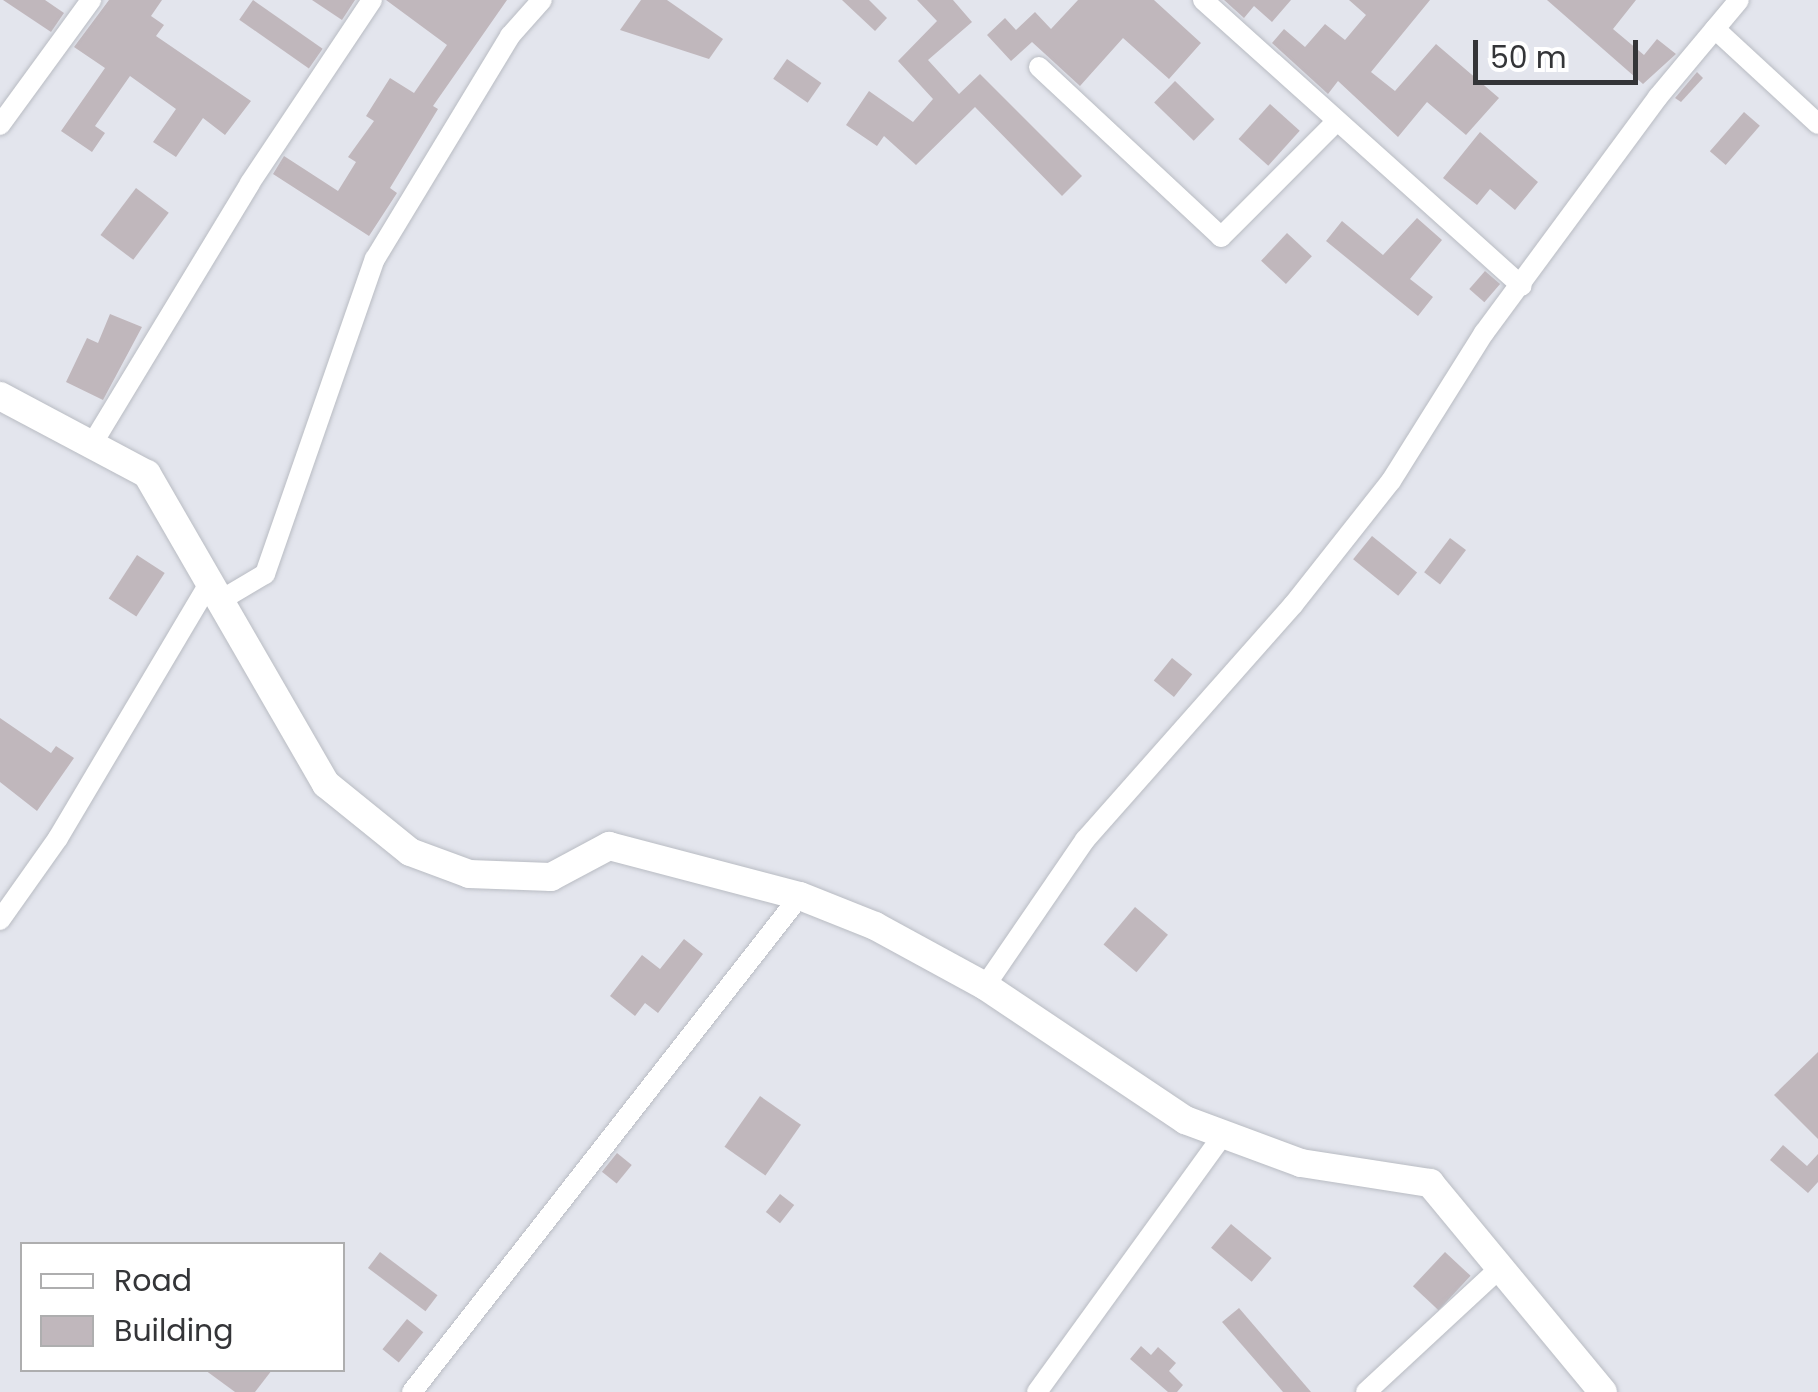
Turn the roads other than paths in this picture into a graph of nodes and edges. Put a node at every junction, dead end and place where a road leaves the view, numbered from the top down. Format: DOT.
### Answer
graph roads {
  1 [pos="92,0"];
  2 [pos="372,0"];
  3 [pos="542,0"];
  4 [pos="1203,0"];
  5 [pos="1739,0"];
  6 [pos="1715,29"];
  7 [pos="1039,67"];
  8 [pos="1337,121"];
  9 [pos="0,124"];
  10 [pos="1818,124"];
  11 [pos="1522,286"];
  12 [pos="0,396"];
  13 [pos="94,442"];
  14 [pos="215,591"];
  15 [pos="800,896"];
  16 [pos="0,920"];
  17 [pos="984,986"];
  18 [pos="1224,1134"];
  19 [pos="1500,1268"];
  20 [pos="412,1392"];
  21 [pos="1037,1392"];
  22 [pos="1366,1392"];
  23 [pos="1603,1392"];
  1 -- 9 [label="street"];
  2 -- 13 [label="street"];
  3 -- 14 [label="street"];
  4 -- 8 [label="street"];
  5 -- 6 [label="street"];
  6 -- 10 [label="street"];
  6 -- 11 [label="street"];
  7 -- 8 [label="street"];
  8 -- 11 [label="street"];
  11 -- 17 [label="street"];
  12 -- 13 [label="street"];
  13 -- 14 [label="street"];
  14 -- 15 [label="street"];
  14 -- 16 [label="street"];
  15 -- 17 [label="street"];
  15 -- 20 [label="street"];
  17 -- 18 [label="street"];
  18 -- 19 [label="street"];
  18 -- 21 [label="street"];
  19 -- 22 [label="street"];
  19 -- 23 [label="street"];
}
